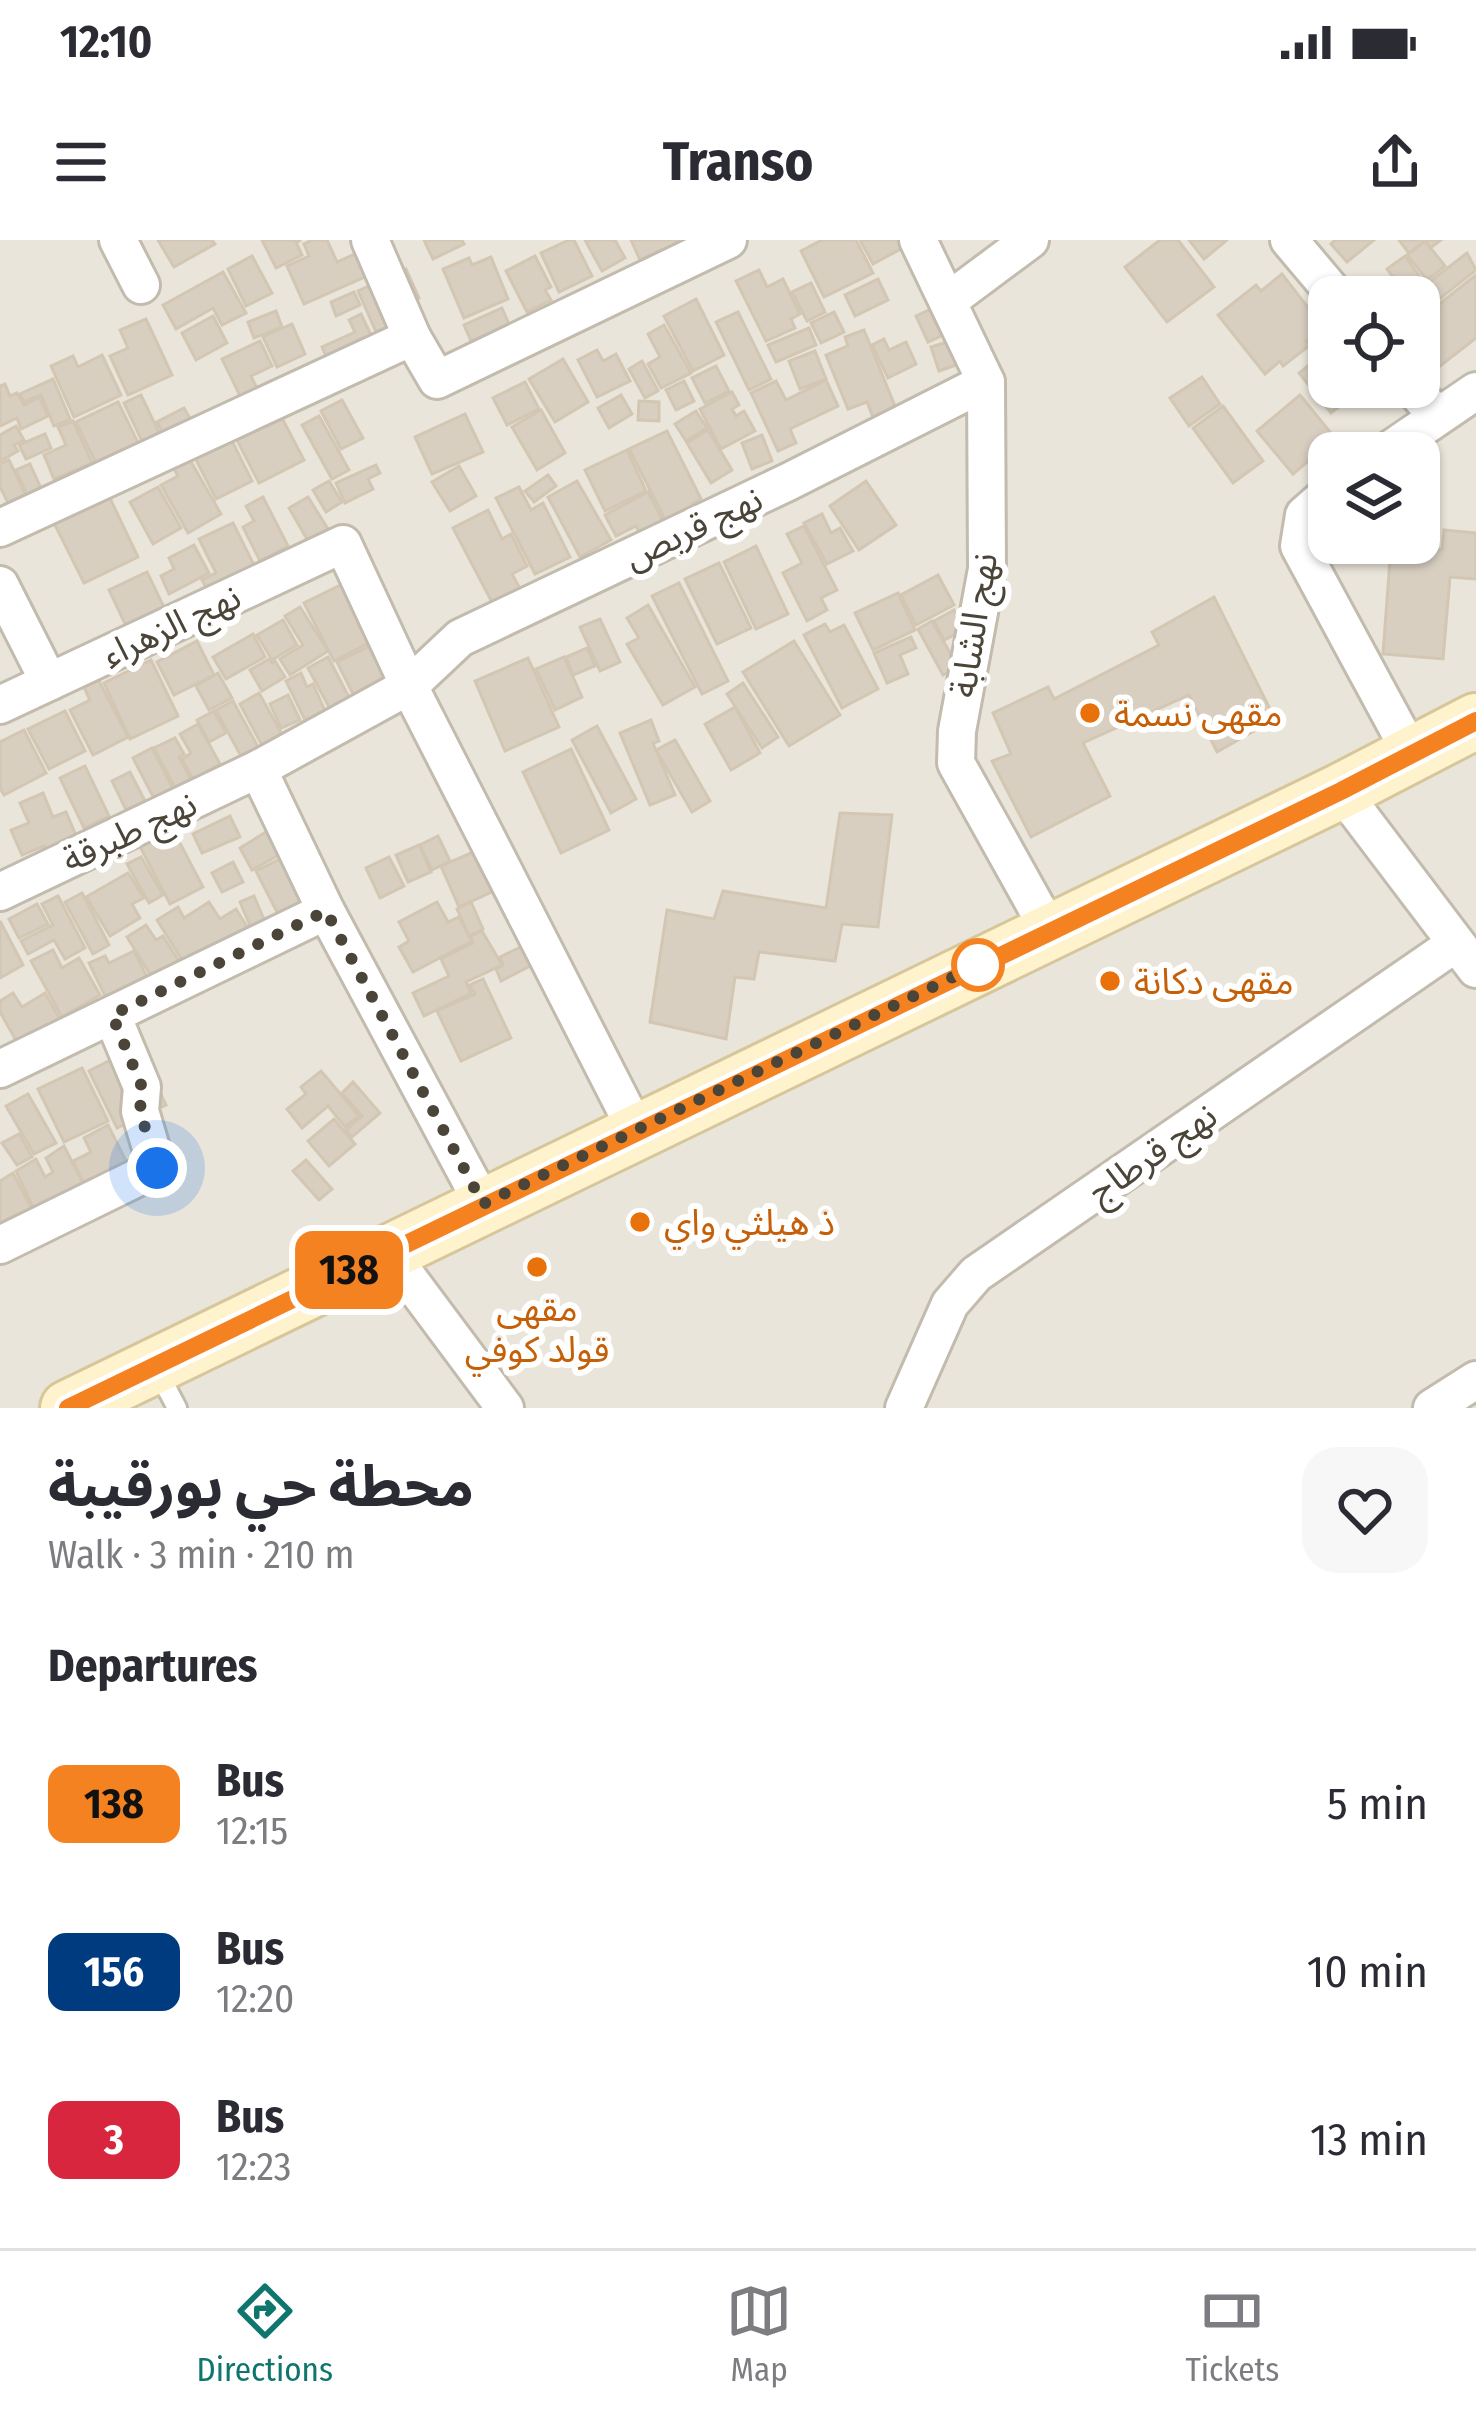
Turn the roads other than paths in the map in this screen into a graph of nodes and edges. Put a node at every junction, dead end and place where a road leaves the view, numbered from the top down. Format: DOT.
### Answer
graph roads {
  1 [pos="118,240"];
  2 [pos="370,240"];
  3 [pos="728,240"];
  4 [pos="918,240"];
  5 [pos="1030,240"];
  6 [pos="1289,240"];
  7 [pos="1319,276"];
  8 [pos="141,285"];
  9 [pos="948,301"];
  10 [pos="412,337"];
  11 [pos="986,382"];
  12 [pos="1476,391"];
  13 [pos="1430,408"];
  14 [pos="1437,416"];
  15 [pos="1415,432"];
  16 [pos="1308,512"];
  17 [pos="0,528"];
  18 [pos="1308,563"];
  19 [pos="1309,564"];
  20 [pos="0,585"];
  21 [pos="49,682"];
  22 [pos="410,686"];
  23 [pos="0,706"];
  24 [pos="1476,721"];
  25 [pos="1411,754"];
  26 [pos="259,770"];
  27 [pos="1341,791"];
  28 [pos="0,892"];
  29 [pos="326,911"];
  30 [pos="1049,930"];
  31 [pos="1466,957"];
  32 [pos="112,1015"];
  33 [pos="0,1069"];
  34 [pos="637,1132"];
  35 [pos="483,1204"];
  36 [pos="0,1245"];
  37 [pos="388,1251"];
  38 [pos="1476,1380"];
  39 [pos="166,1386"];
  40 [pos="68,1408"];
  41 [pos="505,1408"];
  42 [pos="904,1408"];
  43 [pos="1432,1408"];
  1 -- 8 [label="street"];
  2 -- 10 [label="street"];
  3 -- 10 [label="street"];
  4 -- 9 [label="street, نهج الشابة"];
  5 -- 9 [label="street"];
  6 -- 7 [label="street"];
  9 -- 11 [label="street, نهج الشابة"];
  10 -- 17 [label="street"];
  11 -- 22 [label="street, نهج قربص"];
  11 -- 30 [label="street, نهج الشابة"];
  12 -- 14 [label="street"];
  13 -- 14 [label="street"];
  14 -- 15 [label="street"];
  16 -- 18 [label="street"];
  19 -- 25 [label="street"];
  20 -- 21 [label="street"];
  21 -- 22 [label="street, نهج الزهراء"];
  21 -- 23 [label="street, نهج الزهراء"];
  22 -- 26 [label="street, نهج قربص"];
  22 -- 34 [label="street"];
  24 -- 25 [label="main road"];
  25 -- 27 [label="main road"];
  26 -- 28 [label="street, نهج طبرقة"];
  26 -- 29 [label="street"];
  27 -- 30 [label="main road"];
  27 -- 31 [label="street"];
  29 -- 32 [label="street"];
  29 -- 35 [label="street"];
  30 -- 34 [label="main road"];
  31 -- 42 [label="street, نهج قرطاج"];
  32 -- 33 [label="street"];
  32 -- 36 [label="street"];
  34 -- 35 [label="main road"];
  35 -- 37 [label="main road"];
  37 -- 39 [label="main road"];
  37 -- 41 [label="street"];
  38 -- 43 [label="street"];
  39 -- 40 [label="main road"];
}
